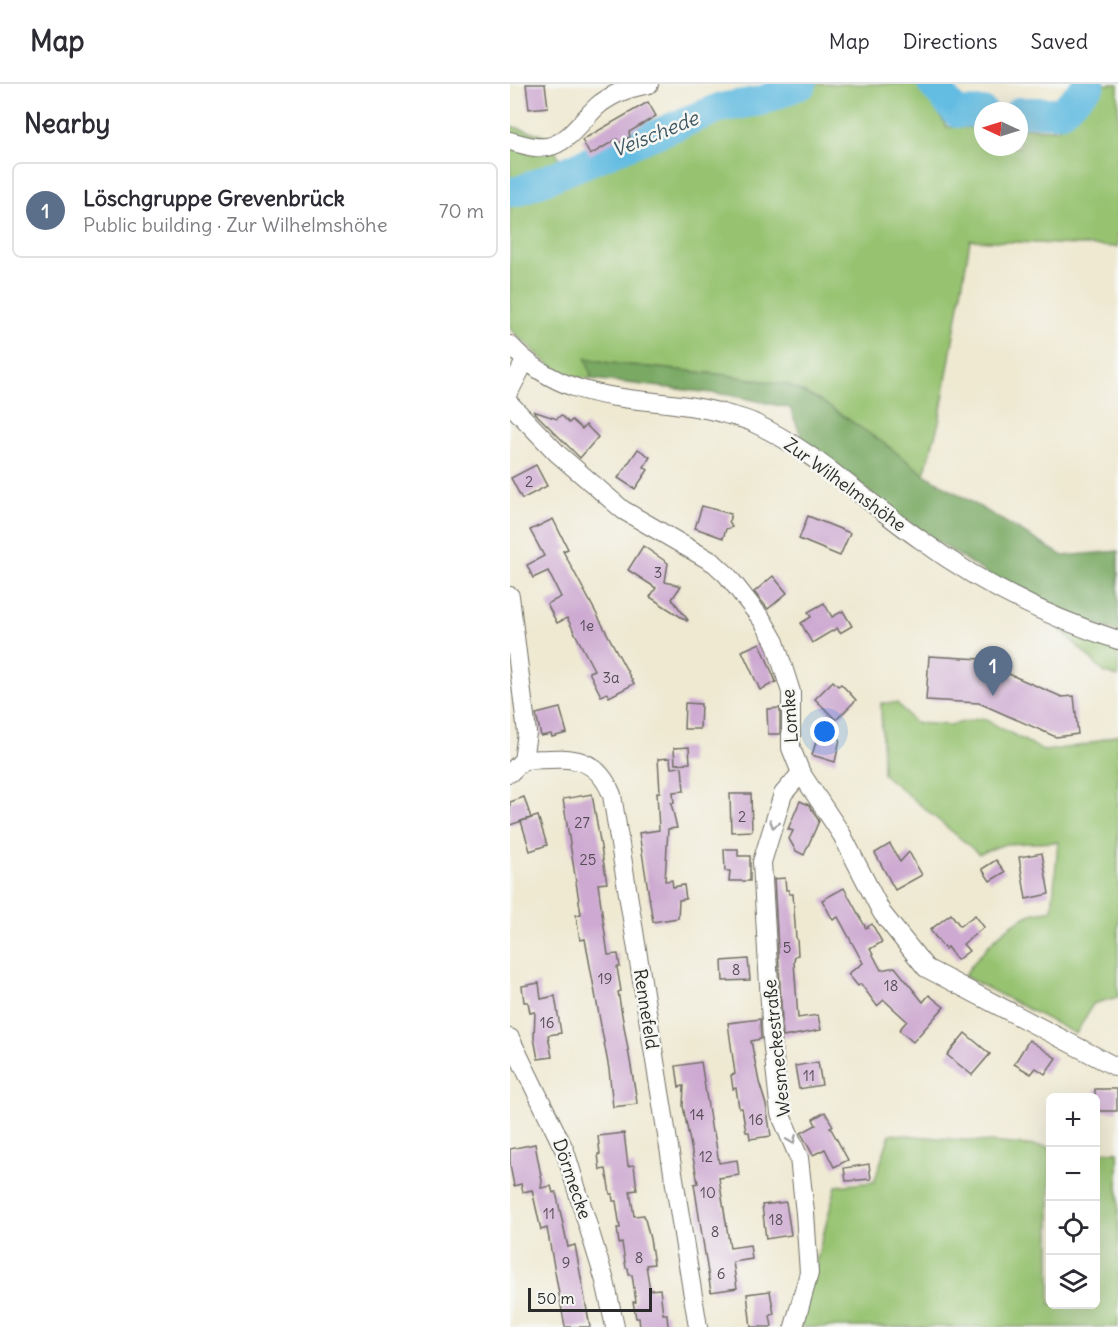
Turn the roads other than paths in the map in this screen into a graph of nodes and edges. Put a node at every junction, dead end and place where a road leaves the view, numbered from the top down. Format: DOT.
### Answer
graph roads {
  1 [pos="649,84"];
  2 [pos="510,141"];
  3 [pos="510,345"];
  4 [pos="525,361"];
  5 [pos="510,390"];
  6 [pos="510,404"];
  7 [pos="510,596"];
  8 [pos="1118,640"];
  9 [pos="523,760"];
  10 [pos="510,773"];
  11 [pos="801,773"];
  12 [pos="510,1038"];
  13 [pos="1118,1068"];
  14 [pos="615,1327"];
  15 [pos="698,1327"];
  16 [pos="794,1327"];
  1 -- 2 [label="street"];
  3 -- 4 [label="street, Zur Wilhelmshöhe"];
  4 -- 5 [label="street"];
  4 -- 8 [label="street, Zur Wilhelmshöhe"];
  6 -- 11 [label="street, Lomke"];
  7 -- 9 [label="street"];
  9 -- 10 [label="street"];
  9 -- 15 [label="street, Rennefeld"];
  11 -- 13 [label="street, Lomke"];
  11 -- 16 [label="street, Wesmeckestraße, one-way"];
  12 -- 14 [label="street, Dörmecke"];
}
